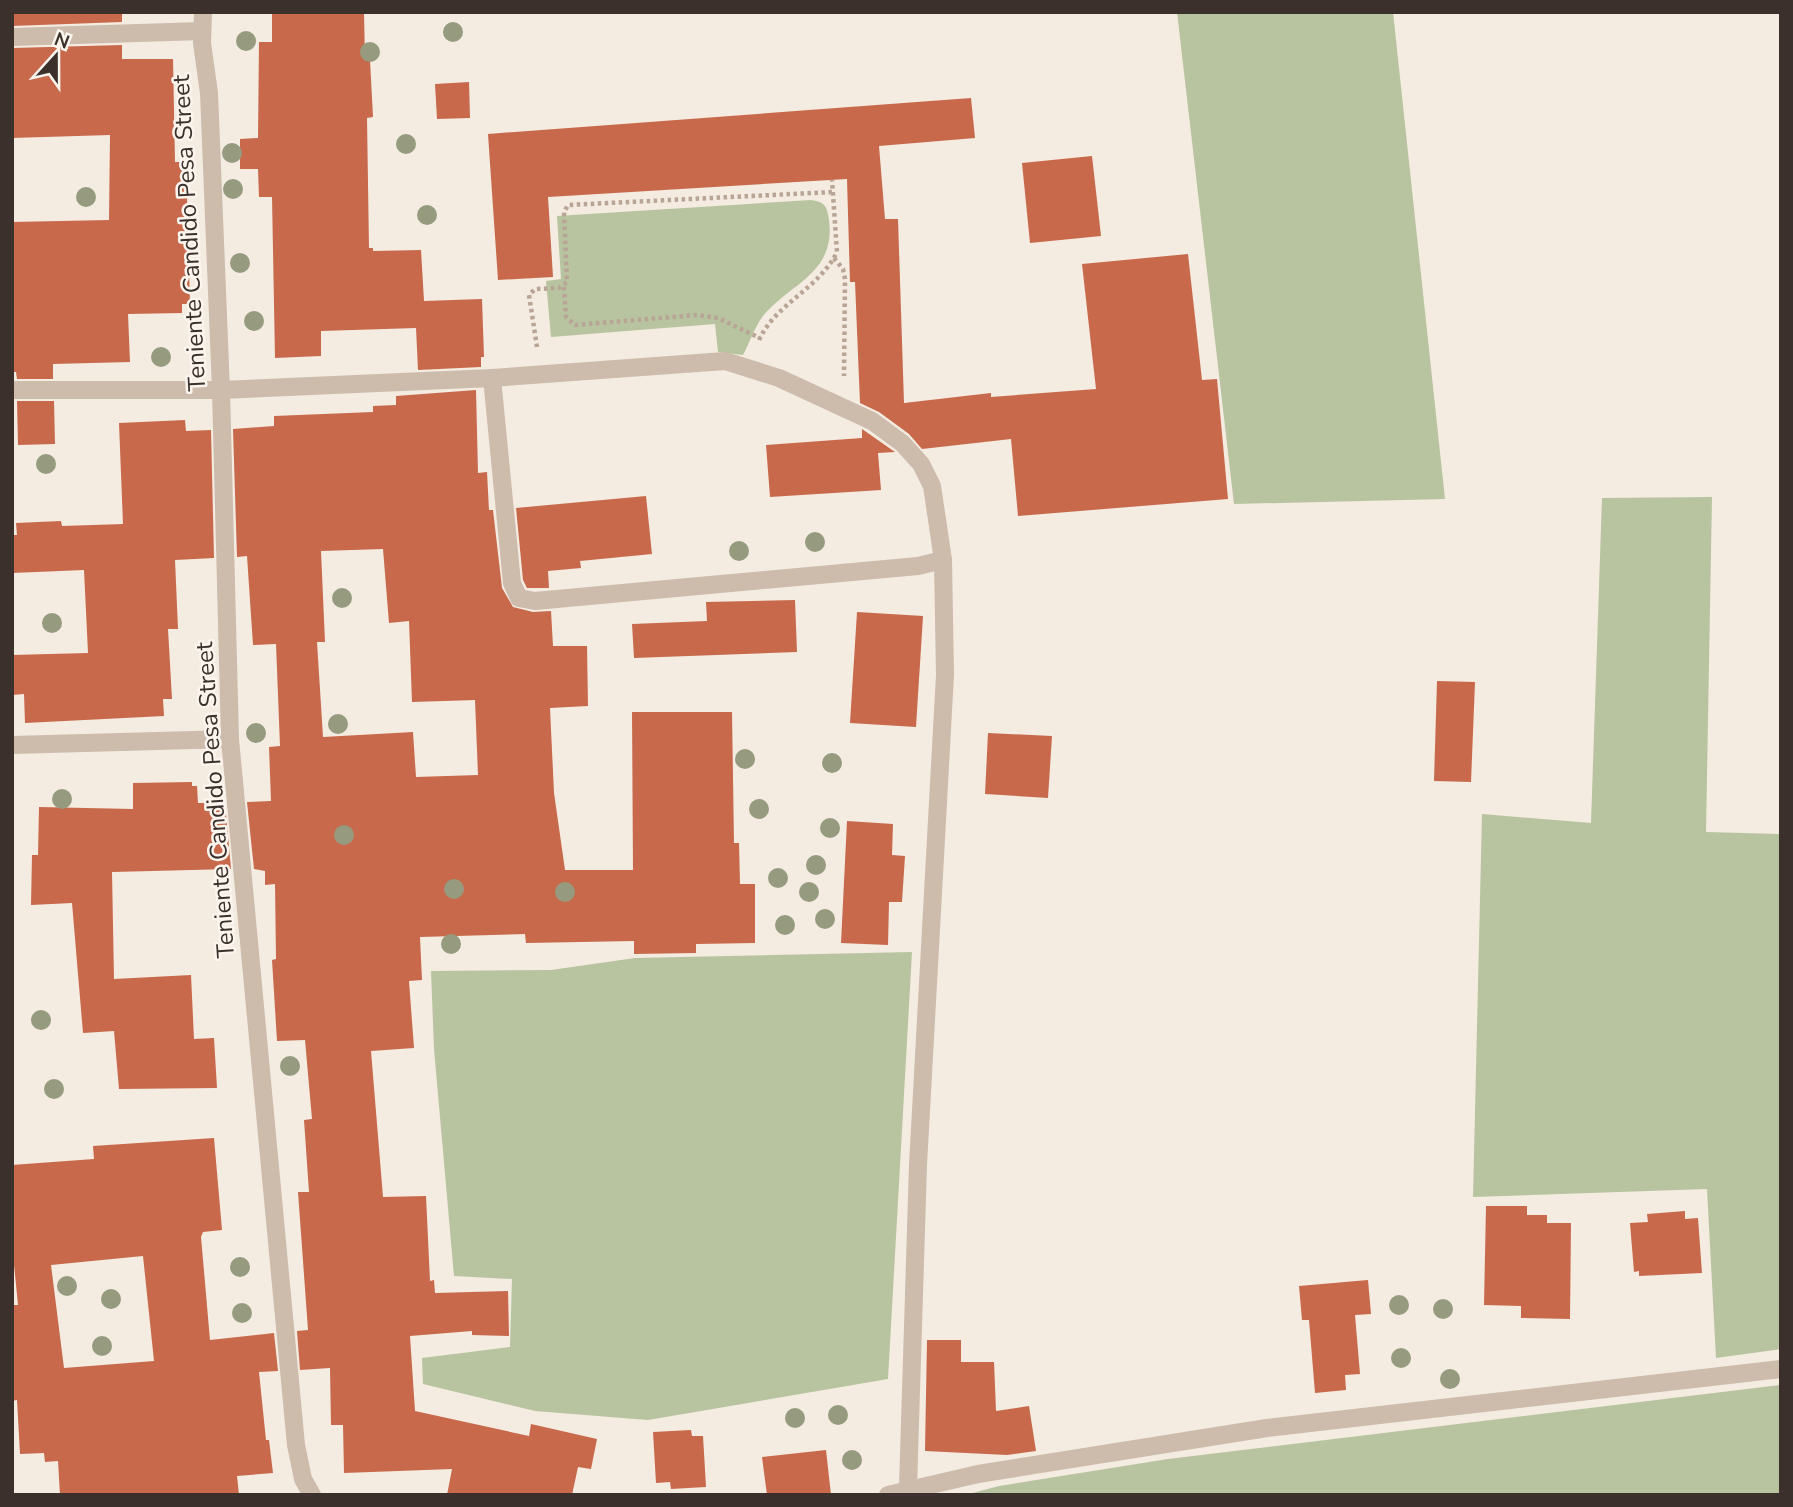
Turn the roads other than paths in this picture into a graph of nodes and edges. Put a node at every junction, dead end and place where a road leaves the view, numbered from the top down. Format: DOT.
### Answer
graph roads {
  1 [pos="203,12"];
  2 [pos="201,31"];
  3 [pos="12,37"];
  4 [pos="492,377"];
  5 [pos="12,390"];
  6 [pos="221,390"];
  7 [pos="943,561"];
  8 [pos="230,738"];
  9 [pos="12,745"];
  10 [pos="1781,1369"];
  11 [pos="908,1489"];
  12 [pos="312,1495"];
  13 [pos="888,1495"];
  1 -- 2 [label="street, Teniente Candido Pesa Street"];
  2 -- 3 [label="street"];
  2 -- 6 [label="street, Teniente Candido Pesa Street"];
  4 -- 6 [label="street"];
  4 -- 7 [label="street"];
  4 -- 7 [label="street"];
  5 -- 6 [label="street"];
  6 -- 8 [label="street, Teniente Candido Pesa Street"];
  7 -- 11 [label="street"];
  8 -- 9 [label="street"];
  8 -- 12 [label="street, Teniente Candido Pesa Street"];
  10 -- 11 [label="street"];
  11 -- 13 [label="street"];
}
